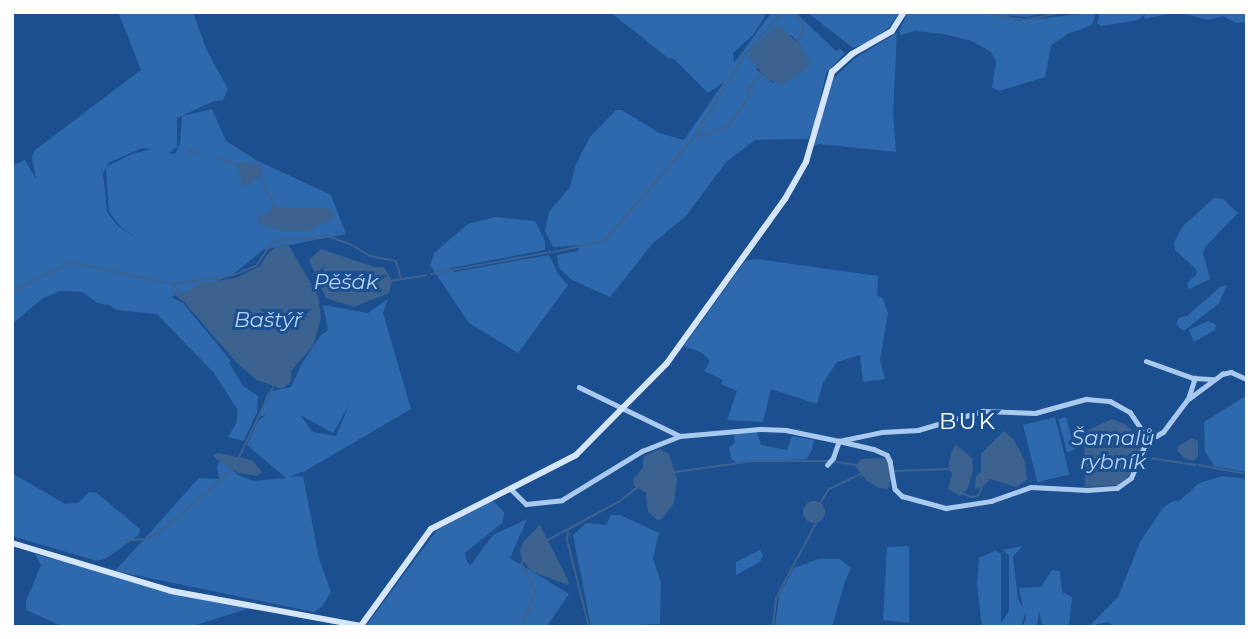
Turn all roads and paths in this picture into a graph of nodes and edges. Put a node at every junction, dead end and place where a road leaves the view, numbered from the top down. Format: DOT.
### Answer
graph roads {
  1 [pos="904,12"];
  2 [pos="1146,361"];
  3 [pos="1195,377"];
  4 [pos="1215,379"];
  5 [pos="1247,379"];
  6 [pos="579,387"];
  7 [pos="1187,400"];
  8 [pos="624,407"];
  9 [pos="1149,435"];
  10 [pos="680,436"];
  11 [pos="839,441"];
  12 [pos="830,463"];
  13 [pos="510,488"];
  14 [pos="12,543"];
  15 [pos="360,626"];
  1 -- 8 [label="street"];
  2 -- 3 [label="street"];
  3 -- 4 [label="street"];
  3 -- 7 [label="street"];
  4 -- 5 [label="street"];
  4 -- 7 [label="street"];
  6 -- 8 [label="street"];
  7 -- 9 [label="street"];
  8 -- 10 [label="street"];
  8 -- 13 [label="street"];
  9 -- 11 [label="street"];
  9 -- 11 [label="street"];
  10 -- 11 [label="street"];
  10 -- 13 [label="street"];
  11 -- 12 [label="street"];
  13 -- 15 [label="street"];
  14 -- 15 [label="street"];
}
